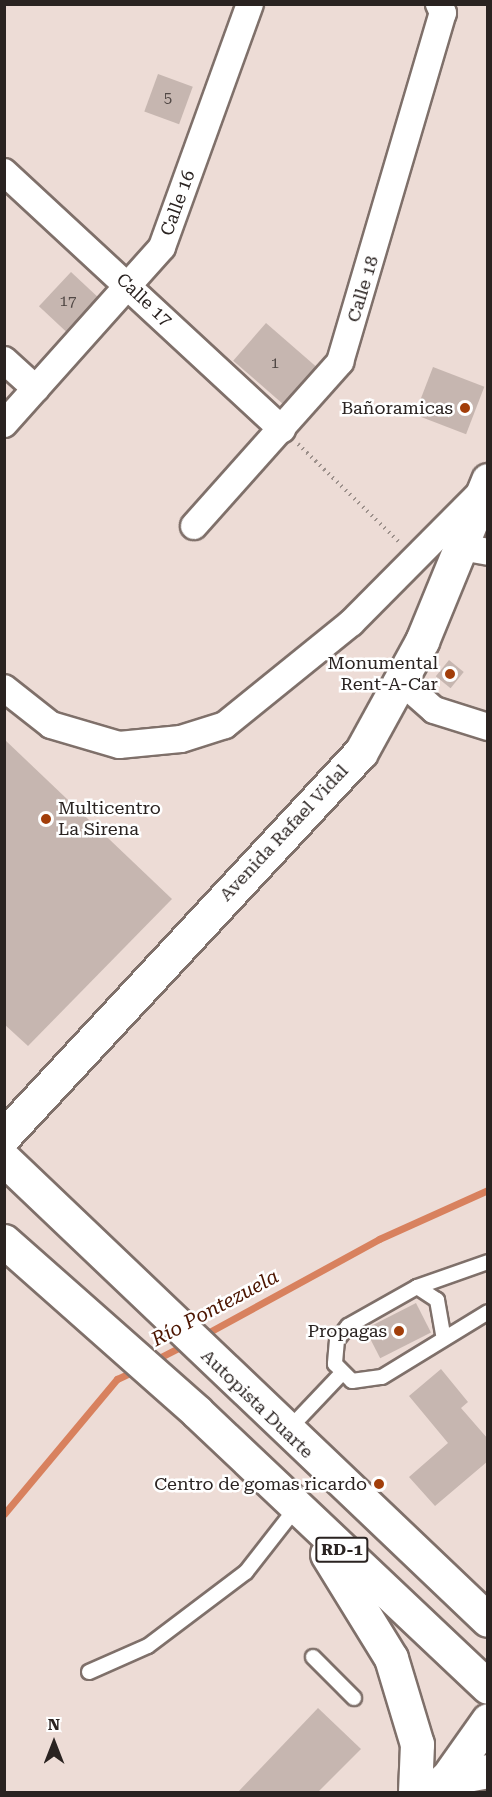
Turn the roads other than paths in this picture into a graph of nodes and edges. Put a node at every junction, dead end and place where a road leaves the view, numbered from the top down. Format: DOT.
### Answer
graph roads {
  1 [pos="250,4"];
  2 [pos="439,4"];
  3 [pos="4,172"];
  4 [pos="128,285"];
  5 [pos="4,360"];
  6 [pos="36,389"];
  7 [pos="4,423"];
  8 [pos="282,429"];
  9 [pos="486,484"];
  10 [pos="194,526"];
  11 [pos="474,550"];
  12 [pos="400,680"];
  13 [pos="4,688"];
  14 [pos="488,727"];
  15 [pos="4,1136"];
  16 [pos="4,1159"];
  17 [pos="4,1241"];
  18 [pos="488,1262"];
  19 [pos="417,1287"];
  20 [pos="488,1312"];
  21 [pos="443,1335"];
  22 [pos="341,1374"];
  23 [pos="286,1431"];
  24 [pos="296,1508"];
  25 [pos="488,1620"];
  26 [pos="313,1657"];
  27 [pos="89,1672"];
  28 [pos="488,1687"];
  29 [pos="354,1698"];
  30 [pos="488,1720"];
  31 [pos="488,1771"];
  32 [pos="441,1786"];
  33 [pos="415,1792"];
  1 -- 4 [label="street, Calle 16"];
  2 -- 8 [label="street, Calle 18"];
  3 -- 4 [label="street, Calle 17"];
  4 -- 6 [label="street, Calle 16"];
  4 -- 8 [label="street, Calle 17"];
  5 -- 6 [label="street"];
  6 -- 7 [label="street, Calle 16"];
  8 -- 10 [label="street, Calle 18"];
  9 -- 11 [label="main road, Avenida Rafael Vidal"];
  9 -- 13 [label="street"];
  11 -- 12 [label="main road, Avenida Rafael Vidal"];
  12 -- 14 [label="street"];
  12 -- 15 [label="main road, Avenida Rafael Vidal"];
  16 -- 23 [label="main road, Autopista Duarte / RD-1"];
  17 -- 24 [label="main road, RD-1"];
  18 -- 19 [label="lane"];
  19 -- 21 [label="lane"];
  19 -- 22 [label="lane"];
  20 -- 21 [label="lane"];
  21 -- 22 [label="lane"];
  22 -- 23 [label="lane"];
  23 -- 25 [label="main road, Autopista Duarte / RD-1"];
  24 -- 27 [label="lane"];
  24 -- 28 [label="main road, RD-1"];
  24 -- 33 [label="main road"];
  26 -- 29 [label="lane"];
  30 -- 32 [label="main road"];
  31 -- 32 [label="main road"];
}
